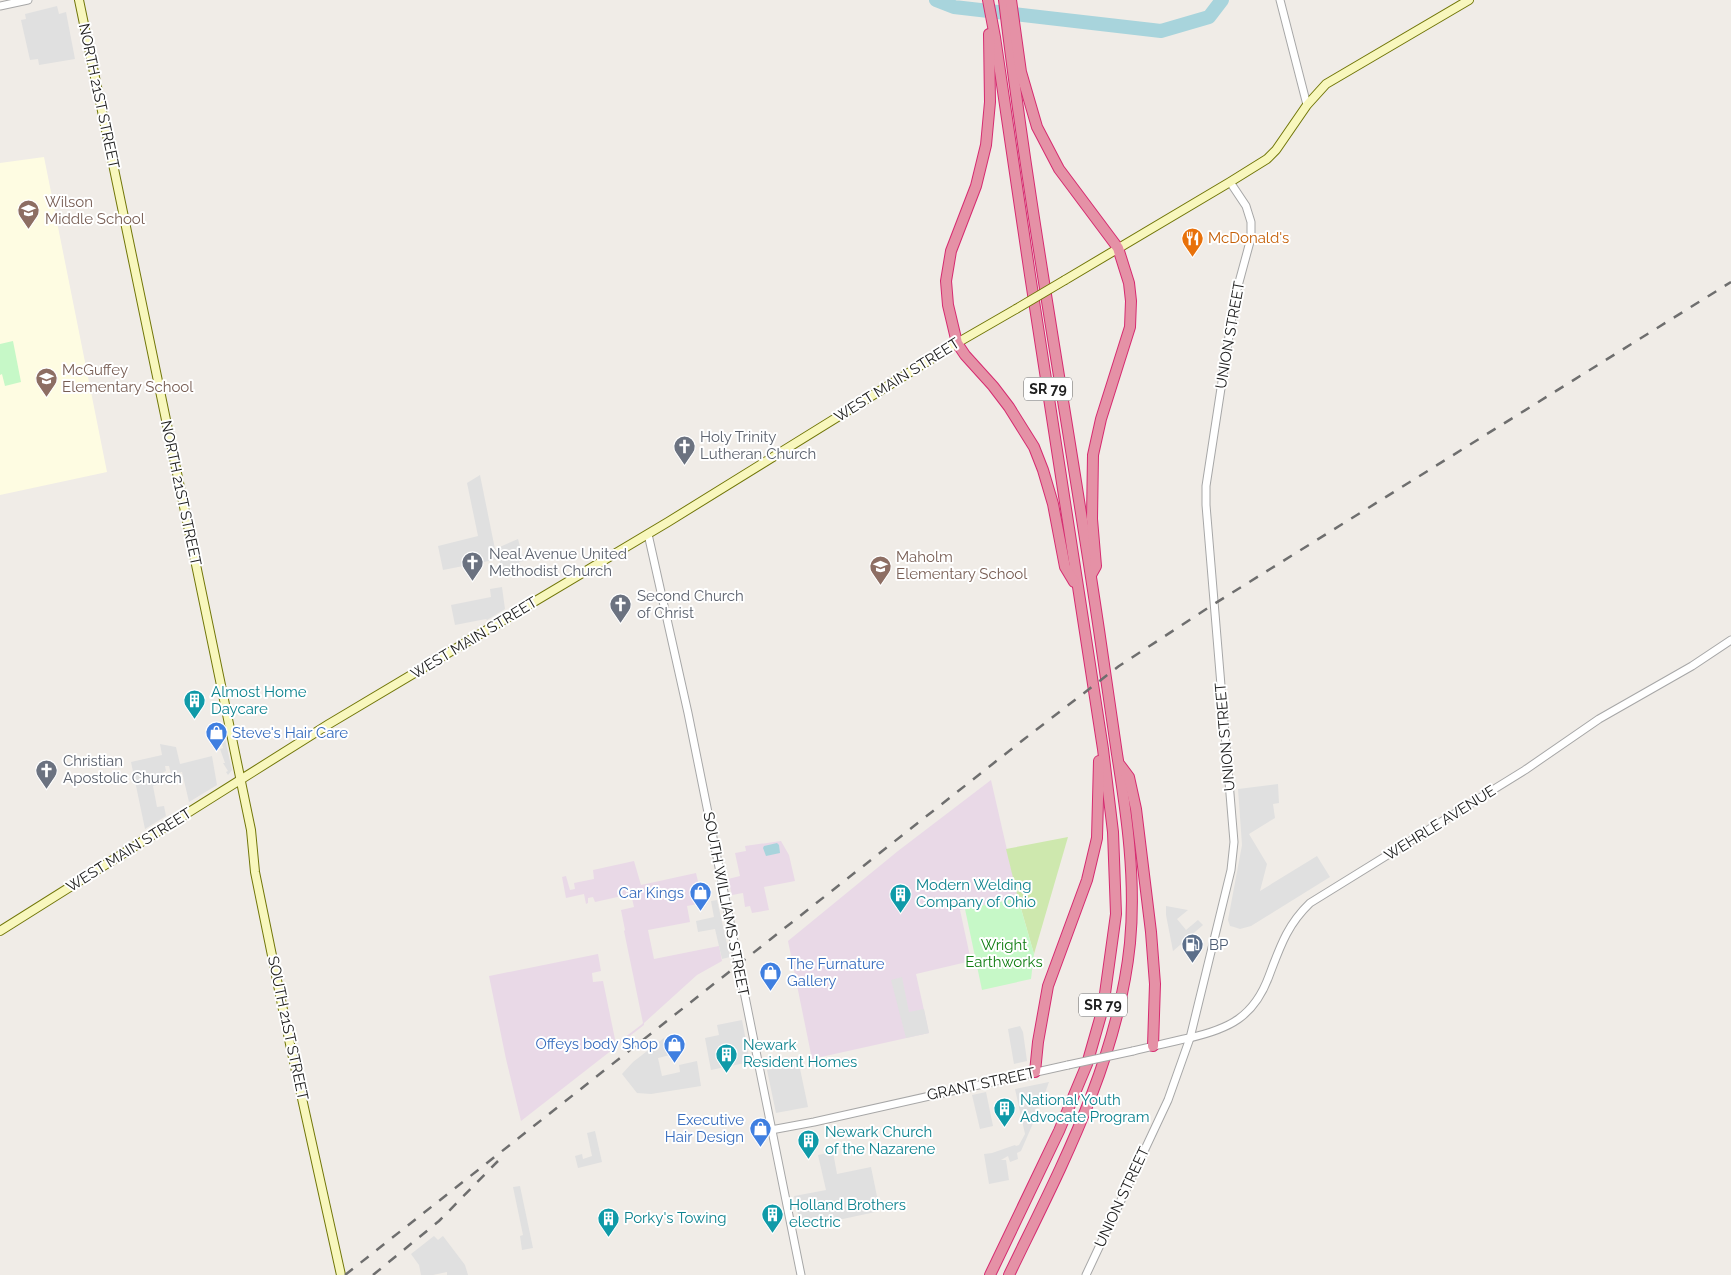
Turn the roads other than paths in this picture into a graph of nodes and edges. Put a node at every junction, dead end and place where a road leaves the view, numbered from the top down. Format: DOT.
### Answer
graph roads {
  1 [pos="28,0"];
  2 [pos="79,0"];
  3 [pos="988,0"];
  4 [pos="1004,0"];
  5 [pos="1011,0"];
  6 [pos="1280,0"];
  7 [pos="1469,0"];
  8 [pos="0,6"];
  9 [pos="992,37"];
  10 [pos="1013,39"];
  11 [pos="1306,105"];
  12 [pos="1230,182"];
  13 [pos="1118,248"];
  14 [pos="957,343"];
  15 [pos="648,534"];
  16 [pos="1090,576"];
  17 [pos="1078,589"];
  18 [pos="1731,640"];
  19 [pos="1098,713"];
  20 [pos="1119,764"];
  21 [pos="240,780"];
  22 [pos="0,931"];
  23 [pos="1190,1038"];
  24 [pos="1153,1046"];
  25 [pos="1035,1072"];
  26 [pos="771,1130"];
  27 [pos="340,1275"];
  28 [pos="801,1275"];
  29 [pos="990,1275"];
  30 [pos="1009,1275"];
  31 [pos="1086,1275"];
  1 -- 8 [label="street"];
  2 -- 21 [label="main road, NORTH 21ST STREET"];
  3 -- 9 [label="highway"];
  4 -- 10 [label="highway, SR 79"];
  5 -- 10 [label="highway"];
  6 -- 11 [label="street"];
  7 -- 11 [label="main road, WEST MAIN STREET"];
  9 -- 14 [label="highway"];
  9 -- 17 [label="highway, SR 79"];
  10 -- 13 [label="highway"];
  10 -- 16 [label="highway, SR 79"];
  11 -- 12 [label="main road, WEST MAIN STREET"];
  12 -- 13 [label="main road, WEST MAIN STREET"];
  12 -- 23 [label="street, UNION STREET"];
  13 -- 14 [label="main road, WEST MAIN STREET, bridge"];
  13 -- 16 [label="highway"];
  14 -- 15 [label="main road, WEST MAIN STREET"];
  14 -- 17 [label="highway"];
  15 -- 21 [label="main road, WEST MAIN STREET"];
  15 -- 26 [label="street, SOUTH WILLIAMS STREET"];
  16 -- 20 [label="highway, SR 79"];
  17 -- 19 [label="highway, SR 79"];
  18 -- 23 [label="street, WEHRLE AVENUE"];
  19 -- 25 [label="highway"];
  19 -- 29 [label="highway, SR 79"];
  20 -- 24 [label="highway"];
  20 -- 30 [label="highway, SR 79"];
  21 -- 22 [label="main road, WEST MAIN STREET"];
  21 -- 27 [label="main road, SOUTH 21ST STREET"];
  23 -- 24 [label="street, GRANT STREET"];
  23 -- 31 [label="street, UNION STREET"];
  24 -- 25 [label="street, GRANT STREET, bridge"];
  25 -- 26 [label="street, GRANT STREET"];
  26 -- 28 [label="street, SOUTH WILLIAMS STREET"];
}
